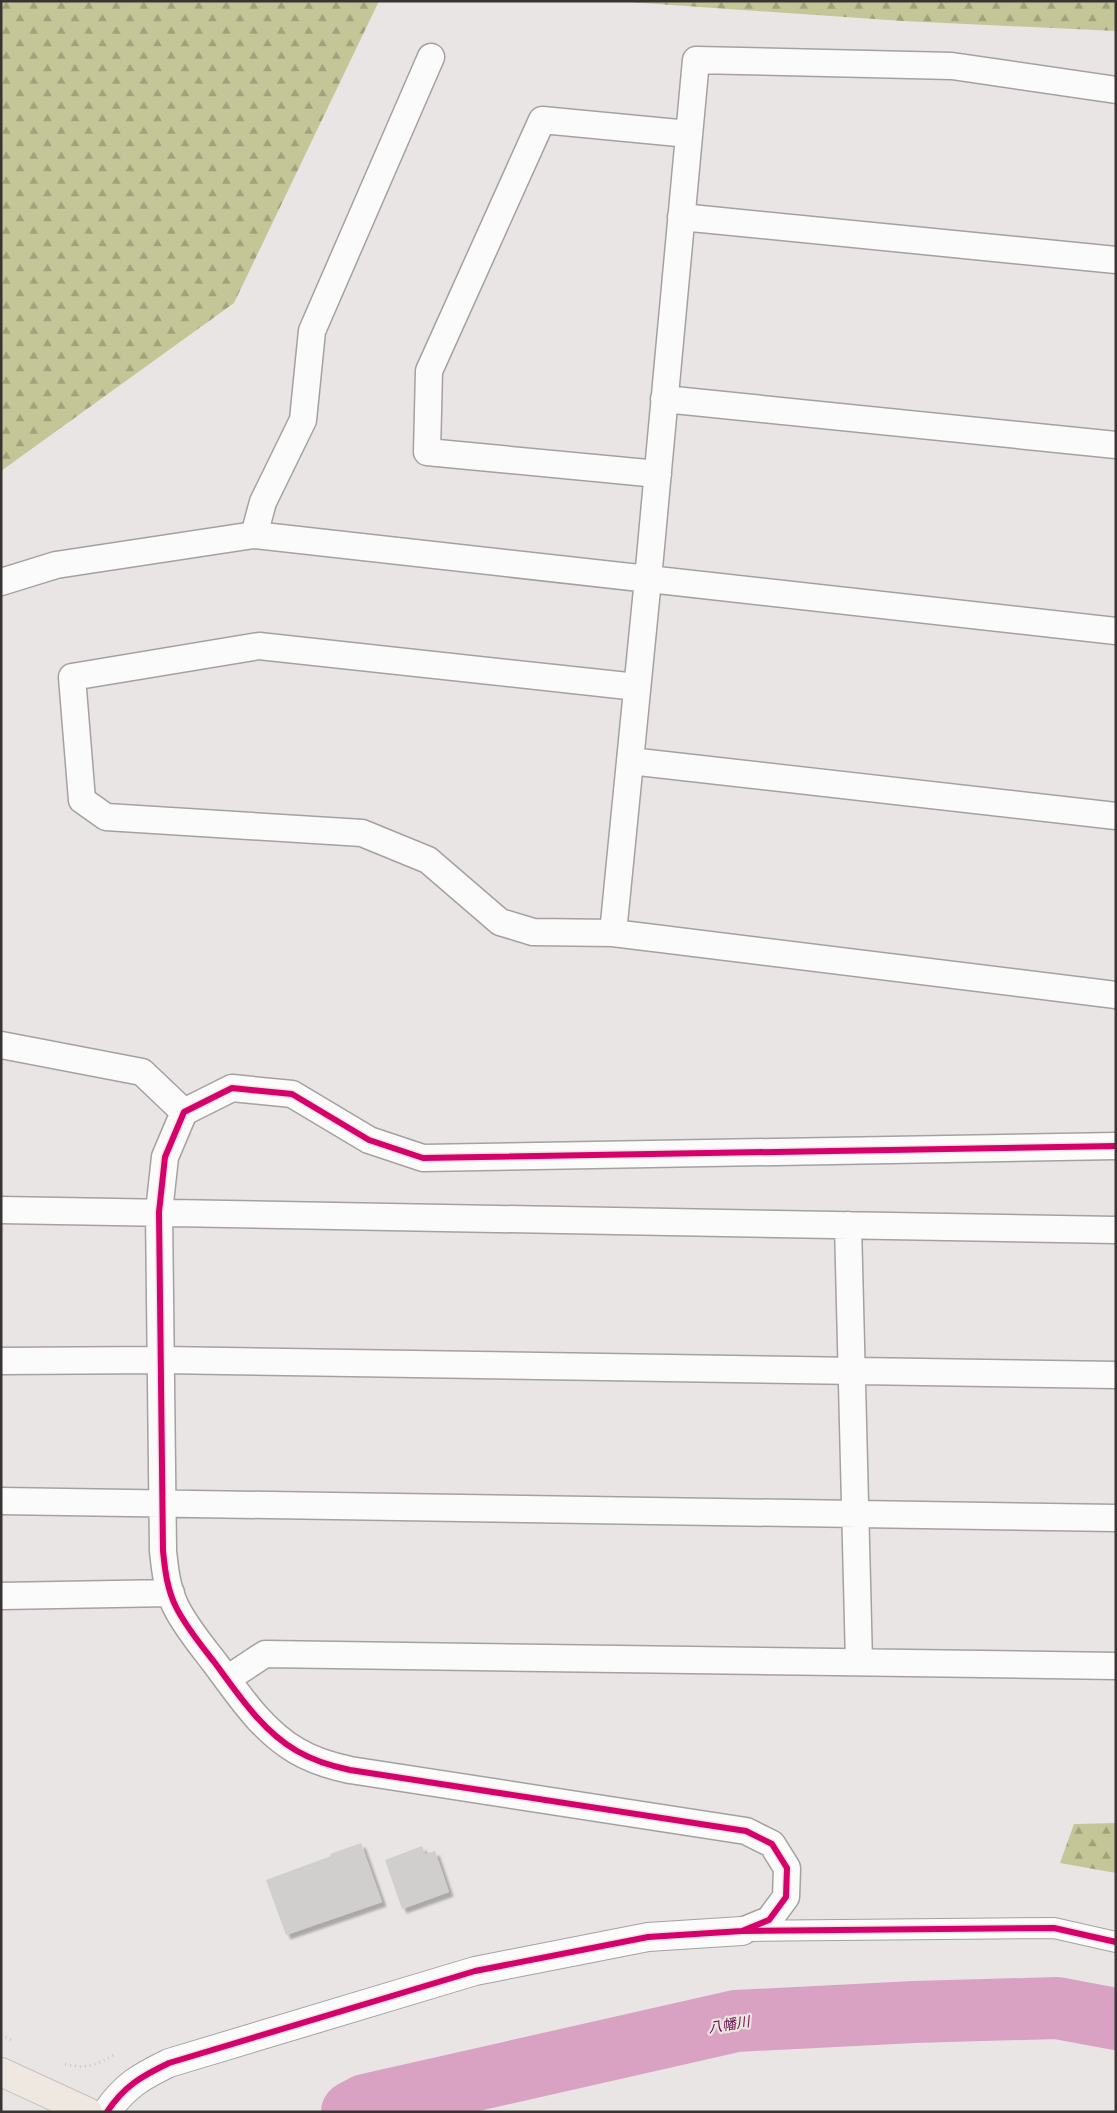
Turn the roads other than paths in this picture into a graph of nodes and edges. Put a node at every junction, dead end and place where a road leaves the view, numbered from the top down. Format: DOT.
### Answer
graph roads {
  1 [pos="432,57"];
  2 [pos="1116,90"];
  3 [pos="689,134"];
  4 [pos="681,217"];
  5 [pos="1116,260"];
  6 [pos="664,399"];
  7 [pos="1116,445"];
  8 [pos="658,474"];
  9 [pos="254,535"];
  10 [pos="648,579"];
  11 [pos="1,582"];
  12 [pos="1116,631"];
  13 [pos="637,687"];
  14 [pos="630,761"];
  15 [pos="1116,816"];
  16 [pos="613,933"];
  17 [pos="1116,995"];
  18 [pos="1,1045"];
  19 [pos="184,1112"];
  20 [pos="1116,1146"];
  21 [pos="1,1210"];
  22 [pos="159,1212"];
  23 [pos="848,1225"];
  24 [pos="1116,1230"];
  25 [pos="1,1360"];
  26 [pos="161,1360"];
  27 [pos="852,1370"];
  28 [pos="1116,1375"];
  29 [pos="1,1501"];
  30 [pos="162,1503"];
  31 [pos="855,1513"];
  32 [pos="1116,1518"];
  33 [pos="171,1593"];
  34 [pos="1,1596"];
  35 [pos="858,1662"];
  36 [pos="1116,1666"];
  37 [pos="227,1679"];
  38 [pos="742,1931"];
  39 [pos="1116,1942"];
  40 [pos="1,2072"];
  41 [pos="88,2112"];
  42 [pos="107,2112"];
  1 -- 9 [label="street"];
  2 -- 3 [label="street"];
  3 -- 4 [label="street"];
  3 -- 8 [label="street"];
  4 -- 5 [label="street"];
  4 -- 6 [label="street"];
  6 -- 7 [label="street"];
  6 -- 8 [label="street"];
  8 -- 10 [label="street"];
  9 -- 10 [label="street"];
  9 -- 11 [label="street"];
  10 -- 12 [label="street"];
  10 -- 13 [label="street"];
  13 -- 14 [label="street"];
  13 -- 16 [label="street"];
  14 -- 15 [label="street"];
  14 -- 16 [label="street"];
  16 -- 17 [label="street"];
  18 -- 19 [label="street"];
  19 -- 20 [label="street"];
  19 -- 22 [label="street"];
  21 -- 22 [label="street"];
  22 -- 23 [label="street"];
  22 -- 26 [label="street"];
  23 -- 24 [label="street"];
  23 -- 27 [label="street"];
  25 -- 26 [label="street"];
  26 -- 27 [label="street"];
  26 -- 30 [label="street"];
  27 -- 28 [label="street"];
  27 -- 31 [label="street"];
  29 -- 30 [label="street"];
  30 -- 31 [label="street"];
  30 -- 33 [label="street"];
  31 -- 32 [label="street"];
  31 -- 35 [label="street"];
  33 -- 34 [label="street"];
  33 -- 37 [label="street"];
  35 -- 36 [label="street"];
  35 -- 37 [label="street"];
  37 -- 38 [label="street"];
  38 -- 39 [label="street"];
  38 -- 42 [label="street"];
  40 -- 41 [label="highway"];
}
